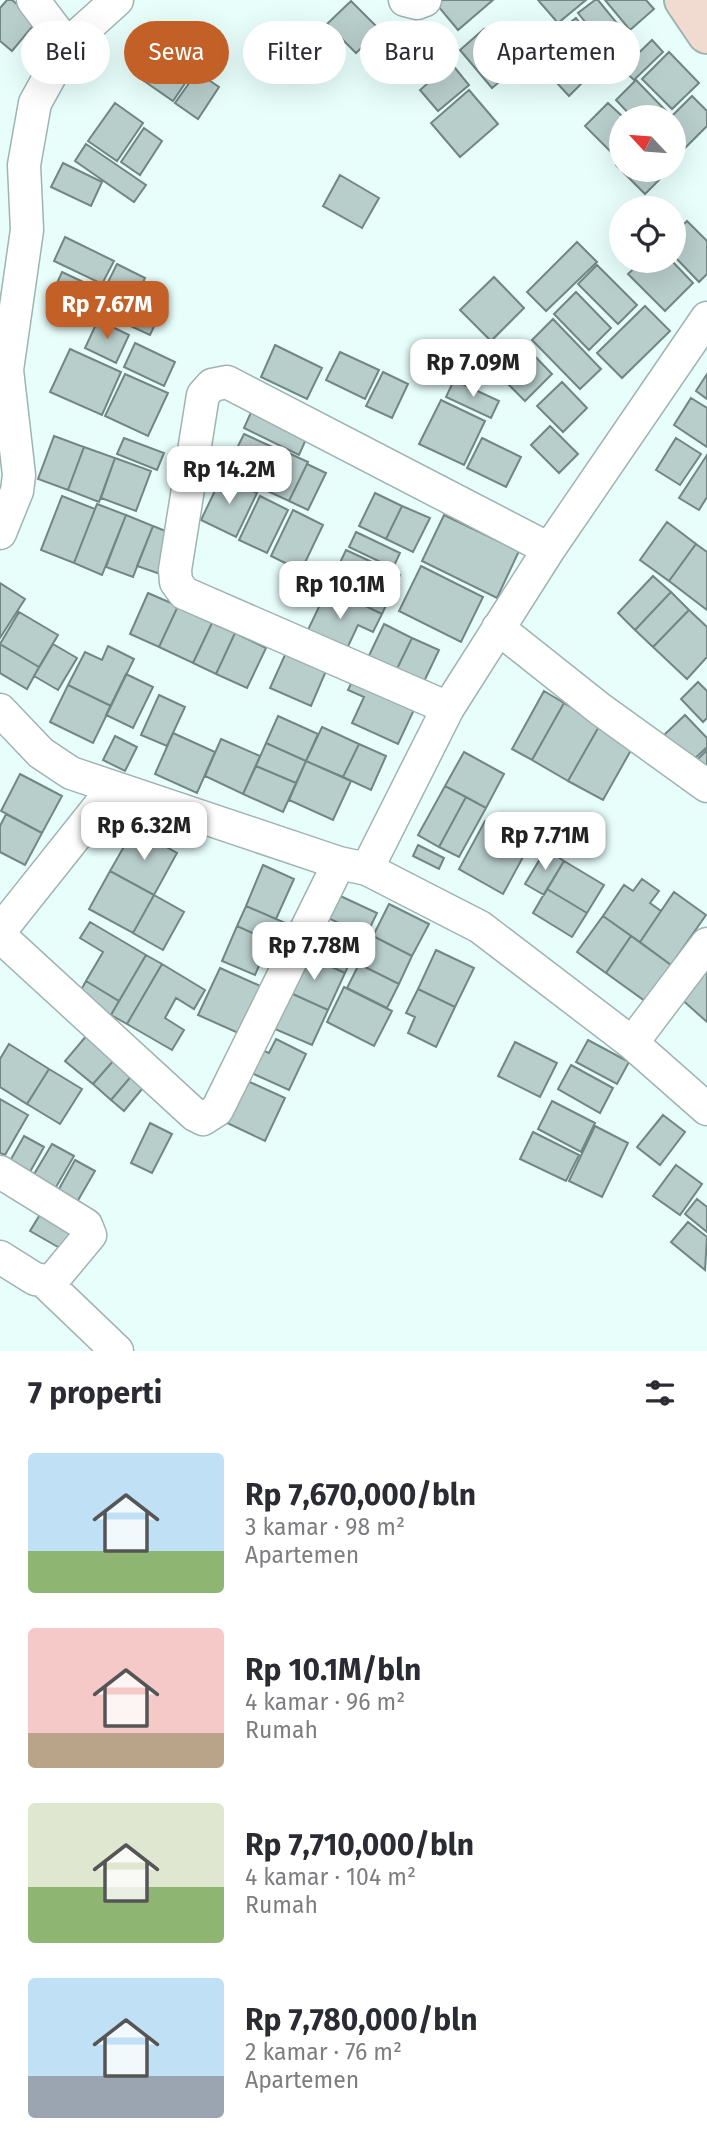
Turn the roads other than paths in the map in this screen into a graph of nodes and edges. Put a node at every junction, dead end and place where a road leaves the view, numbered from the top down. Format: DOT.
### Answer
graph roads {
  1 [pos="33,0"];
  2 [pos="117,0"];
  3 [pos="405,0"];
  4 [pos="425,0"];
  5 [pos="684,0"];
  6 [pos="48,21"];
  7 [pos="93,21"];
  8 [pos="707,34"];
  9 [pos="46,84"];
  10 [pos="707,318"];
  11 [pos="0,533"];
  12 [pos="549,549"];
  13 [pos="498,628"];
  14 [pos="448,708"];
  15 [pos="0,710"];
  16 [pos="707,786"];
  17 [pos="113,789"];
  18 [pos="353,866"];
  19 [pos="0,934"];
  20 [pos="707,944"];
  21 [pos="632,1043"];
  22 [pos="707,1109"];
  23 [pos="0,1172"];
  24 [pos="0,1257"];
  25 [pos="46,1283"];
  26 [pos="117,1351"];
  1 -- 6 [label="street"];
  2 -- 7 [label="street"];
  3 -- 4 [label="street"];
  5 -- 8 [label="main road"];
  9 -- 11 [label="street"];
  10 -- 12 [label="street"];
  12 -- 13 [label="street"];
  12 -- 14 [label="street"];
  13 -- 14 [label="street"];
  13 -- 16 [label="street"];
  14 -- 18 [label="street"];
  15 -- 17 [label="street"];
  17 -- 18 [label="street"];
  17 -- 19 [label="street"];
  18 -- 19 [label="street"];
  18 -- 21 [label="street"];
  20 -- 21 [label="street"];
  21 -- 22 [label="street"];
  23 -- 25 [label="street"];
  24 -- 25 [label="street"];
  25 -- 26 [label="street"];
}
